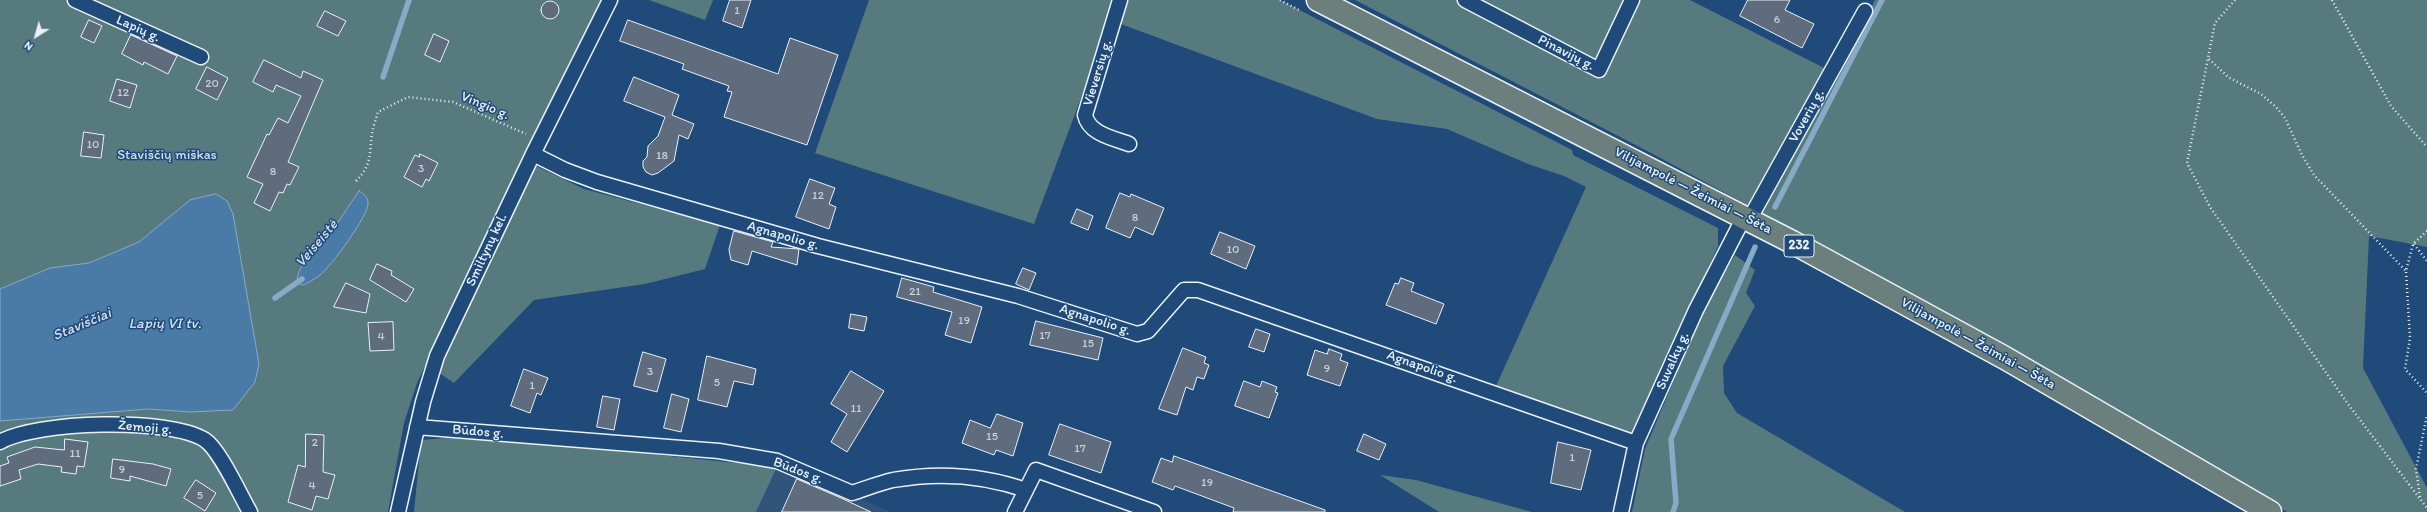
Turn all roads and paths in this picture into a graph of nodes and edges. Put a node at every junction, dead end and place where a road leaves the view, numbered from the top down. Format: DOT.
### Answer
graph roads {
  1 [pos="75,0"];
  2 [pos="610,0"];
  3 [pos="1120,0"];
  4 [pos="1280,0"];
  5 [pos="1465,0"];
  6 [pos="1632,0"];
  7 [pos="2235,0"];
  8 [pos="2332,0"];
  9 [pos="1313,7"];
  10 [pos="1865,11"];
  11 [pos="201,58"];
  12 [pos="2208,58"];
  13 [pos="540,140"];
  14 [pos="1129,144"];
  15 [pos="2427,147"];
  16 [pos="533,154"];
  17 [pos="356,181"];
  18 [pos="1747,218"];
  19 [pos="2427,231"];
  20 [pos="2413,244"];
  21 [pos="2427,261"];
  22 [pos="2406,271"];
  23 [pos="2427,393"];
  24 [pos="2427,415"];
  25 [pos="417,428"];
  26 [pos="0,442"];
  27 [pos="1636,444"];
  28 [pos="1026,490"];
  29 [pos="2420,498"];
  30 [pos="2427,508"];
  31 [pos="250,512"];
  32 [pos="398,512"];
  33 [pos="1015,512"];
  34 [pos="1154,512"];
  35 [pos="1621,512"];
  36 [pos="2270,512"];
  1 -- 11 [label="street, Lapių g."];
  2 -- 13 [label="street, Smiltynų kel."];
  3 -- 14 [label="street, Vieversių g."];
  4 -- 9 [label="path"];
  5 -- 6 [label="street, Pinavijų g."];
  7 -- 12 [label="path"];
  8 -- 15 [label="path"];
  9 -- 18 [label="main road, Vilijampolė — Žeimiai — Šėta / 232"];
  10 -- 18 [label="street, Voverių g."];
  12 -- 22 [label="path"];
  12 -- 29 [label="path"];
  13 -- 16 [label="street, Smiltynų kel."];
  13 -- 17 [label="path, Vingio g."];
  16 -- 25 [label="street, Smiltynų kel."];
  16 -- 27 [label="street, Agnapolio g."];
  18 -- 27 [label="street, Suvalkų g."];
  18 -- 36 [label="main road, Vilijampolė — Žeimiai — Šėta / 232"];
  19 -- 20 [label="path"];
  20 -- 21 [label="path"];
  20 -- 22 [label="path"];
  22 -- 23 [label="path"];
  24 -- 29 [label="path"];
  25 -- 28 [label="street, Būdos g."];
  25 -- 32 [label="street, Smiltynų kel."];
  26 -- 31 [label="street, Žemoji g."];
  27 -- 35 [label="street, Suvalkų g."];
  28 -- 33 [label="street"];
  28 -- 34 [label="street"];
  29 -- 30 [label="path"];
}
